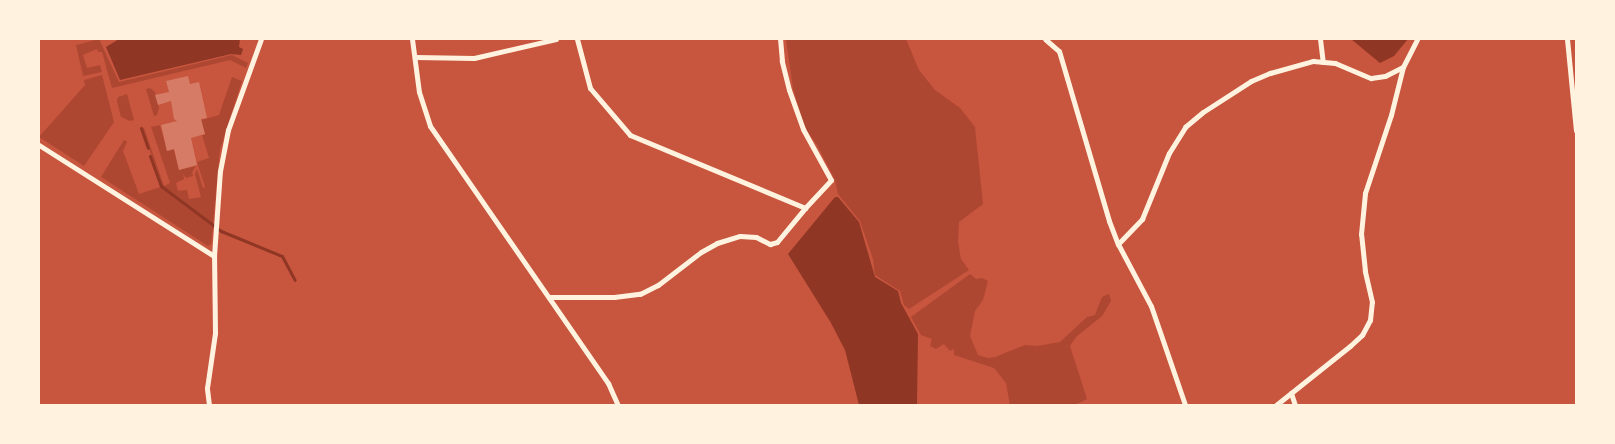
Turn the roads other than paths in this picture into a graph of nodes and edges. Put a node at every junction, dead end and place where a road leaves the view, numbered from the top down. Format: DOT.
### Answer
graph roads {
  1 [pos="261,39"];
  2 [pos="412,39"];
  3 [pos="556,39"];
  4 [pos="577,39"];
  5 [pos="780,39"];
  6 [pos="1045,39"];
  7 [pos="1320,39"];
  8 [pos="1417,39"];
  9 [pos="1567,39"];
  10 [pos="415,57"];
  11 [pos="1323,62"];
  12 [pos="1403,67"];
  13 [pos="1576,131"];
  14 [pos="39,145"];
  15 [pos="805,208"];
  16 [pos="1118,244"];
  17 [pos="214,256"];
  18 [pos="549,297"];
  19 [pos="1292,393"];
  20 [pos="209,405"];
  21 [pos="618,405"];
  22 [pos="1185,405"];
  23 [pos="1276,405"];
  24 [pos="1295,405"];
  1 -- 17 [label="street"];
  2 -- 10 [label="street"];
  3 -- 10 [label="street"];
  4 -- 15 [label="street"];
  5 -- 15 [label="street"];
  6 -- 16 [label="street"];
  7 -- 11 [label="street"];
  8 -- 12 [label="street"];
  9 -- 13 [label="street"];
  10 -- 18 [label="street"];
  11 -- 12 [label="street"];
  11 -- 16 [label="street"];
  12 -- 19 [label="street"];
  14 -- 17 [label="street"];
  15 -- 18 [label="street"];
  16 -- 22 [label="street"];
  17 -- 20 [label="street"];
  18 -- 21 [label="street"];
  19 -- 23 [label="street"];
  19 -- 24 [label="street"];
}
